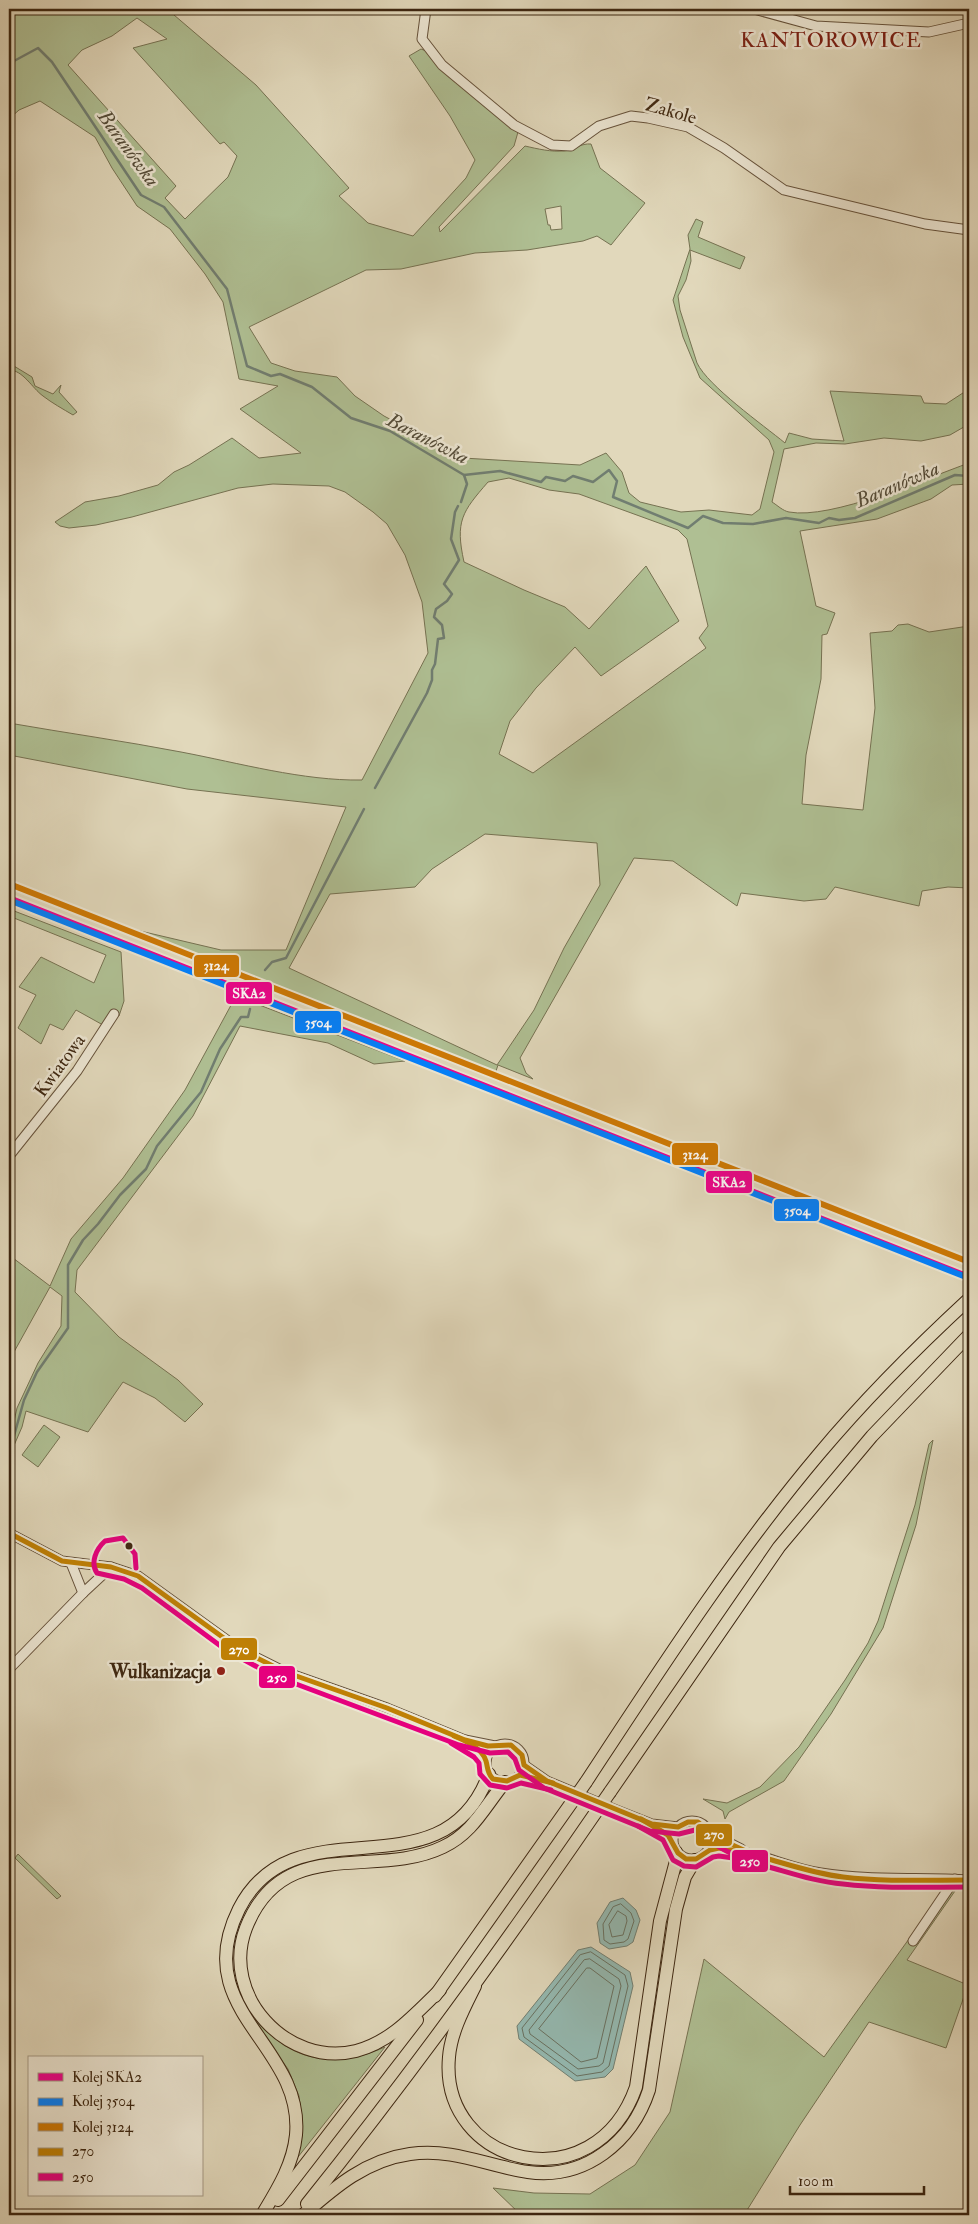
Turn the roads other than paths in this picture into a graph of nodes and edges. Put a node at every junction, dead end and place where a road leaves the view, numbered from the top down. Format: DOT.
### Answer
graph roads {
  1 [pos="426,9"];
  2 [pos="754,9"];
  3 [pos="969,23"];
  4 [pos="969,230"];
  5 [pos="114,1014"];
  6 [pos="9,1156"];
  7 [pos="969,1299"];
  8 [pos="969,1335"];
  9 [pos="9,1533"];
  10 [pos="71,1563"];
  11 [pos="111,1568"];
  12 [pos="83,1592"];
  13 [pos="9,1669"];
  14 [pos="465,1740"];
  15 [pos="495,1746"];
  16 [pos="486,1760"];
  17 [pos="524,1766"];
  18 [pos="489,1774"];
  19 [pos="520,1775"];
  20 [pos="546,1781"];
  21 [pos="505,1782"];
  22 [pos="652,1824"];
  23 [pos="678,1827"];
  24 [pos="710,1832"];
  25 [pos="674,1846"];
  26 [pos="710,1850"];
  27 [pos="746,1852"];
  28 [pos="695,1860"];
  29 [pos="955,1879"];
  30 [pos="969,1880"];
  31 [pos="913,1941"];
  32 [pos="475,1986"];
  33 [pos="440,1990"];
  34 [pos="264,2215"];
  35 [pos="298,2215"];
  36 [pos="303,2215"];
  1 -- 4 [label="street, Zakole"];
  2 -- 3 [label="street"];
  5 -- 6 [label="street, Kwiatowa"];
  7 -- 33 [label="highway, bridge"];
  8 -- 32 [label="highway, bridge"];
  9 -- 10 [label="street"];
  10 -- 11 [label="street"];
  10 -- 12 [label="street"];
  11 -- 12 [label="street"];
  11 -- 14 [label="street"];
  12 -- 13 [label="street"];
  14 -- 15 [label="street"];
  14 -- 16 [label="street"];
  15 -- 16 [label="street"];
  15 -- 17 [label="street"];
  16 -- 18 [label="street"];
  17 -- 19 [label="street"];
  17 -- 20 [label="street"];
  18 -- 21 [label="street"];
  18 -- 34 [label="highway"];
  19 -- 20 [label="street"];
  19 -- 21 [label="street"];
  20 -- 22 [label="street"];
  21 -- 33 [label="highway"];
  22 -- 23 [label="street"];
  22 -- 25 [label="street"];
  23 -- 24 [label="street"];
  23 -- 25 [label="street"];
  24 -- 26 [label="street"];
  24 -- 27 [label="street"];
  25 -- 28 [label="street"];
  25 -- 32 [label="highway"];
  26 -- 27 [label="street"];
  26 -- 28 [label="street"];
  27 -- 29 [label="street"];
  28 -- 36 [label="highway"];
  29 -- 30 [label="street"];
  29 -- 31 [label="street"];
  32 -- 35 [label="highway"];
  33 -- 34 [label="highway"];
}
